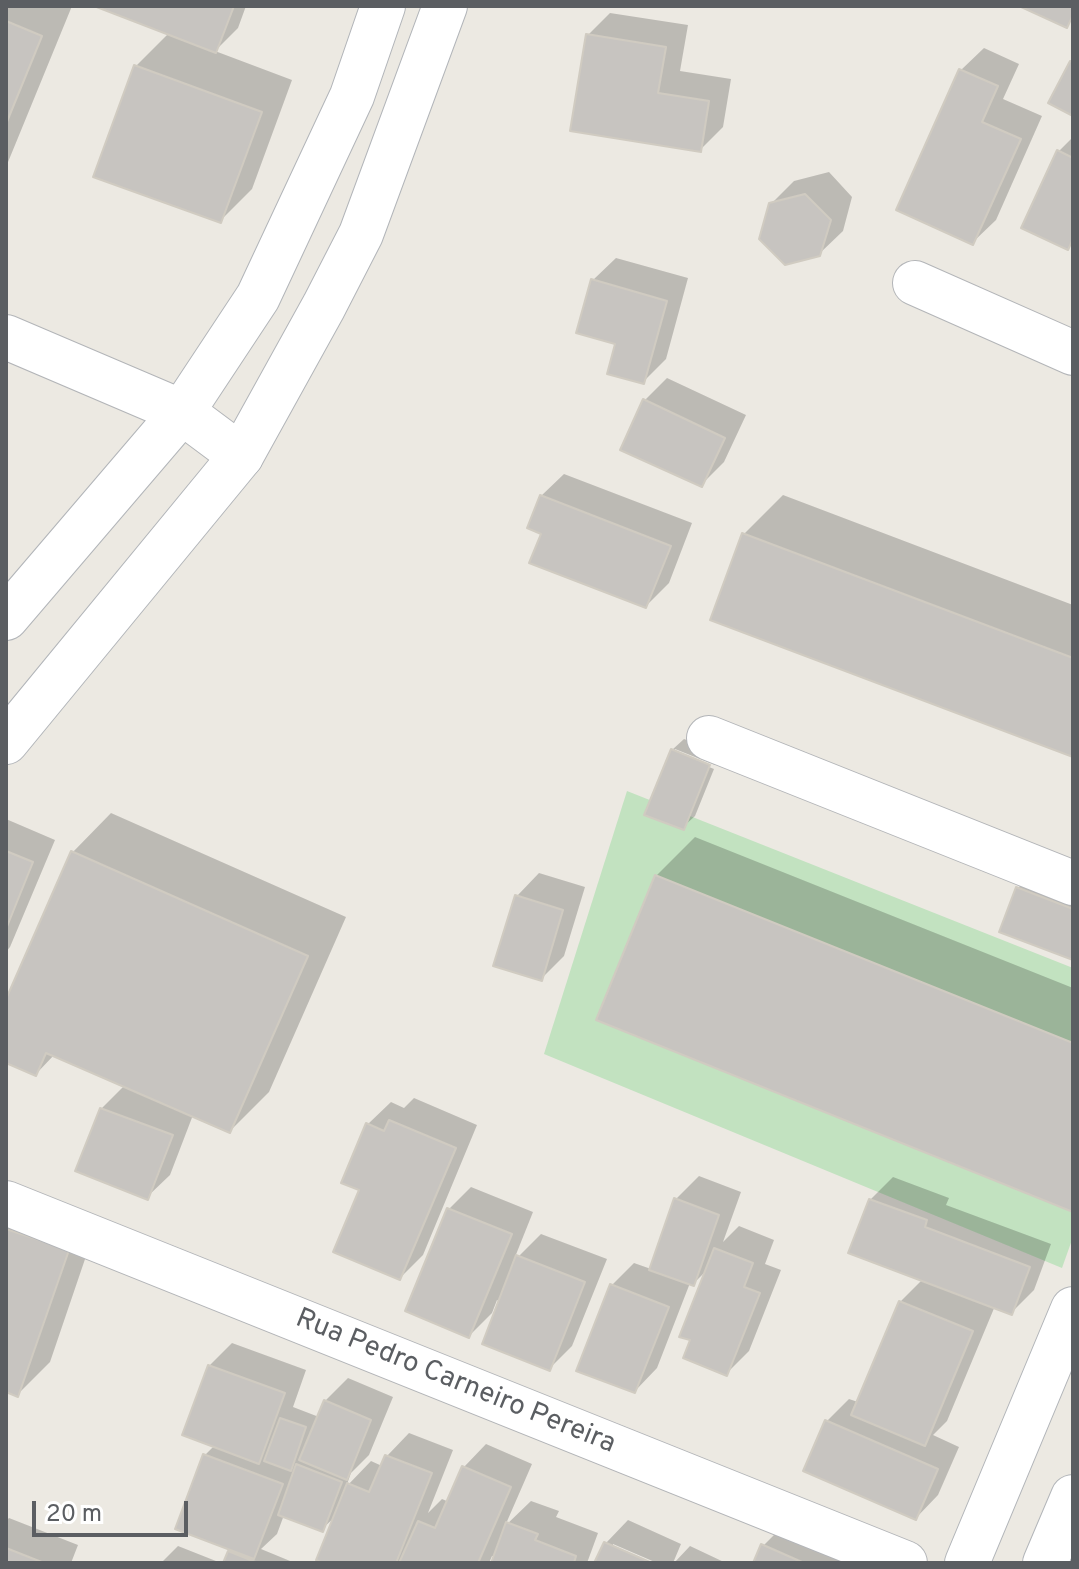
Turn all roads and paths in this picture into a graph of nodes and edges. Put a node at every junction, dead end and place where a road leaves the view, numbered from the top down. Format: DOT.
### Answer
graph roads {
  1 [pos="383,6"];
  2 [pos="445,6"];
  3 [pos="915,283"];
  4 [pos="6,337"];
  5 [pos="1073,353"];
  6 [pos="182,412"];
  7 [pos="241,456"];
  8 [pos="6,618"];
  9 [pos="709,738"];
  10 [pos="6,742"];
  11 [pos="1073,883"];
  12 [pos="6,1203"];
  13 [pos="1073,1309"];
  14 [pos="1073,1497"];
  15 [pos="905,1563"];
  16 [pos="967,1563"];
  17 [pos="1045,1563"];
  1 -- 6 [label="main road"];
  2 -- 7 [label="main road"];
  3 -- 5 [label="main road"];
  4 -- 6 [label="main road"];
  6 -- 7 [label="main road"];
  6 -- 8 [label="main road"];
  7 -- 10 [label="main road"];
  9 -- 11 [label="main road"];
  12 -- 15 [label="main road, Rua Pedro Carneiro Pereira"];
  13 -- 16 [label="main road"];
  14 -- 17 [label="main road"];
}
